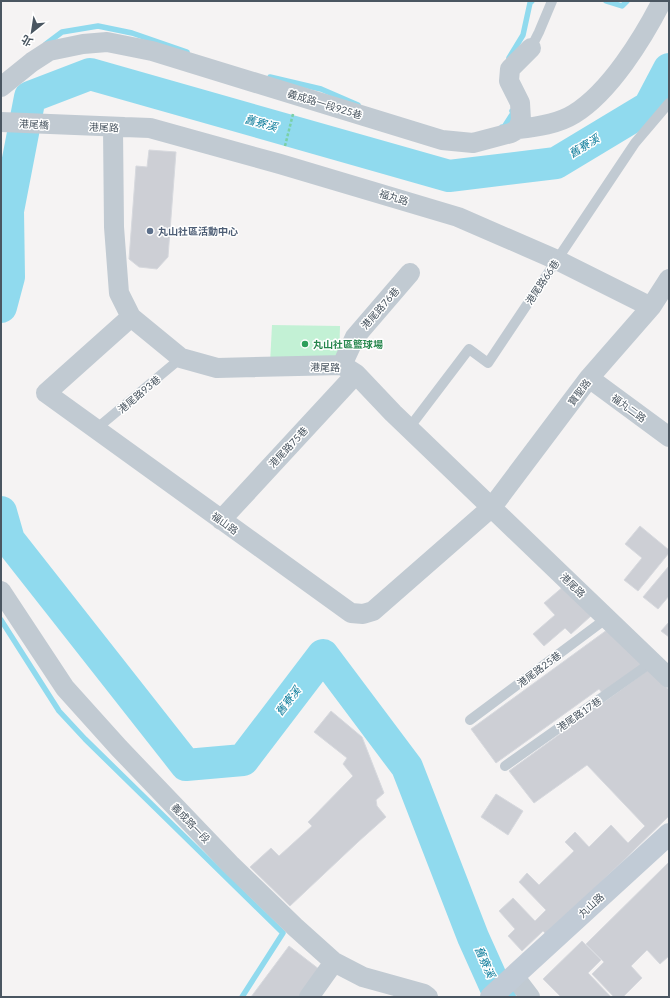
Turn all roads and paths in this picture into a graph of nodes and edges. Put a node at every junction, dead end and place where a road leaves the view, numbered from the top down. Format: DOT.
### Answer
graph roads {
  1 [pos="552,1"];
  2 [pos="662,1"];
  3 [pos="531,48"];
  4 [pos="1,88"];
  5 [pos="299,95"];
  6 [pos="669,103"];
  7 [pos="1,122"];
  8 [pos="67,126"];
  9 [pos="124,127"];
  10 [pos="518,129"];
  11 [pos="280,164"];
  12 [pos="557,260"];
  13 [pos="410,273"];
  14 [pos="669,279"];
  15 [pos="651,307"];
  16 [pos="131,317"];
  17 [pos="181,358"];
  18 [pos="349,370"];
  19 [pos="589,378"];
  20 [pos="409,428"];
  21 [pos="96,429"];
  22 [pos="669,437"];
  23 [pos="492,507"];
  24 [pos="221,520"];
  25 [pos="1,592"];
  26 [pos="607,618"];
  27 [pos="652,662"];
  28 [pos="669,678"];
  29 [pos="470,720"];
  30 [pos="505,766"];
  31 [pos="669,834"];
  32 [pos="334,962"];
  33 [pos="514,976"];
  34 [pos="309,997"];
  35 [pos="428,997"];
  36 [pos="491,997"];
  37 [pos="530,997"];
  1 -- 3 [label="lane"];
  2 -- 10 [label="street, 義成路一段925巷"];
  3 -- 10 [label="street"];
  4 -- 5 [label="street, 義成路一段925巷"];
  5 -- 10 [label="street, 義成路一段925巷"];
  5 -- 11 [label="path"];
  6 -- 12 [label="lane, 港尾路66巷"];
  7 -- 8 [label="street, 港尾橋"];
  8 -- 9 [label="street, 港尾路"];
  9 -- 11 [label="street, 福丸路"];
  9 -- 16 [label="street, 港尾路"];
  11 -- 12 [label="street, 福丸路"];
  12 -- 15 [label="street, 福丸路"];
  12 -- 20 [label="lane, 港尾路66巷"];
  13 -- 18 [label="street, 港尾路76巷"];
  14 -- 15 [label="street, 寶聖路"];
  15 -- 19 [label="street, 寶聖路"];
  16 -- 17 [label="street, 港尾路"];
  16 -- 21 [label="street, 福山路"];
  17 -- 18 [label="street, 港尾路"];
  17 -- 21 [label="lane, 港尾路93巷"];
  18 -- 20 [label="street, 港尾路"];
  18 -- 24 [label="street, 港尾路75巷"];
  19 -- 22 [label="street, 福丸二路"];
  19 -- 23 [label="street, 寶聖路"];
  20 -- 23 [label="street, 港尾路"];
  21 -- 24 [label="street, 福山路"];
  23 -- 24 [label="street, 福山路"];
  23 -- 26 [label="street, 港尾路"];
  25 -- 32 [label="street, 義成路一段"];
  26 -- 27 [label="street, 港尾路"];
  26 -- 29 [label="lane, 港尾路25巷"];
  27 -- 28 [label="street, 港尾路"];
  27 -- 30 [label="lane, 港尾路17巷"];
  31 -- 33 [label="street, 丸山路"];
  32 -- 34 [label="street"];
  32 -- 35 [label="street, 義成路一段"];
  33 -- 36 [label="street, 丸山路"];
  33 -- 37 [label="street"];
}
